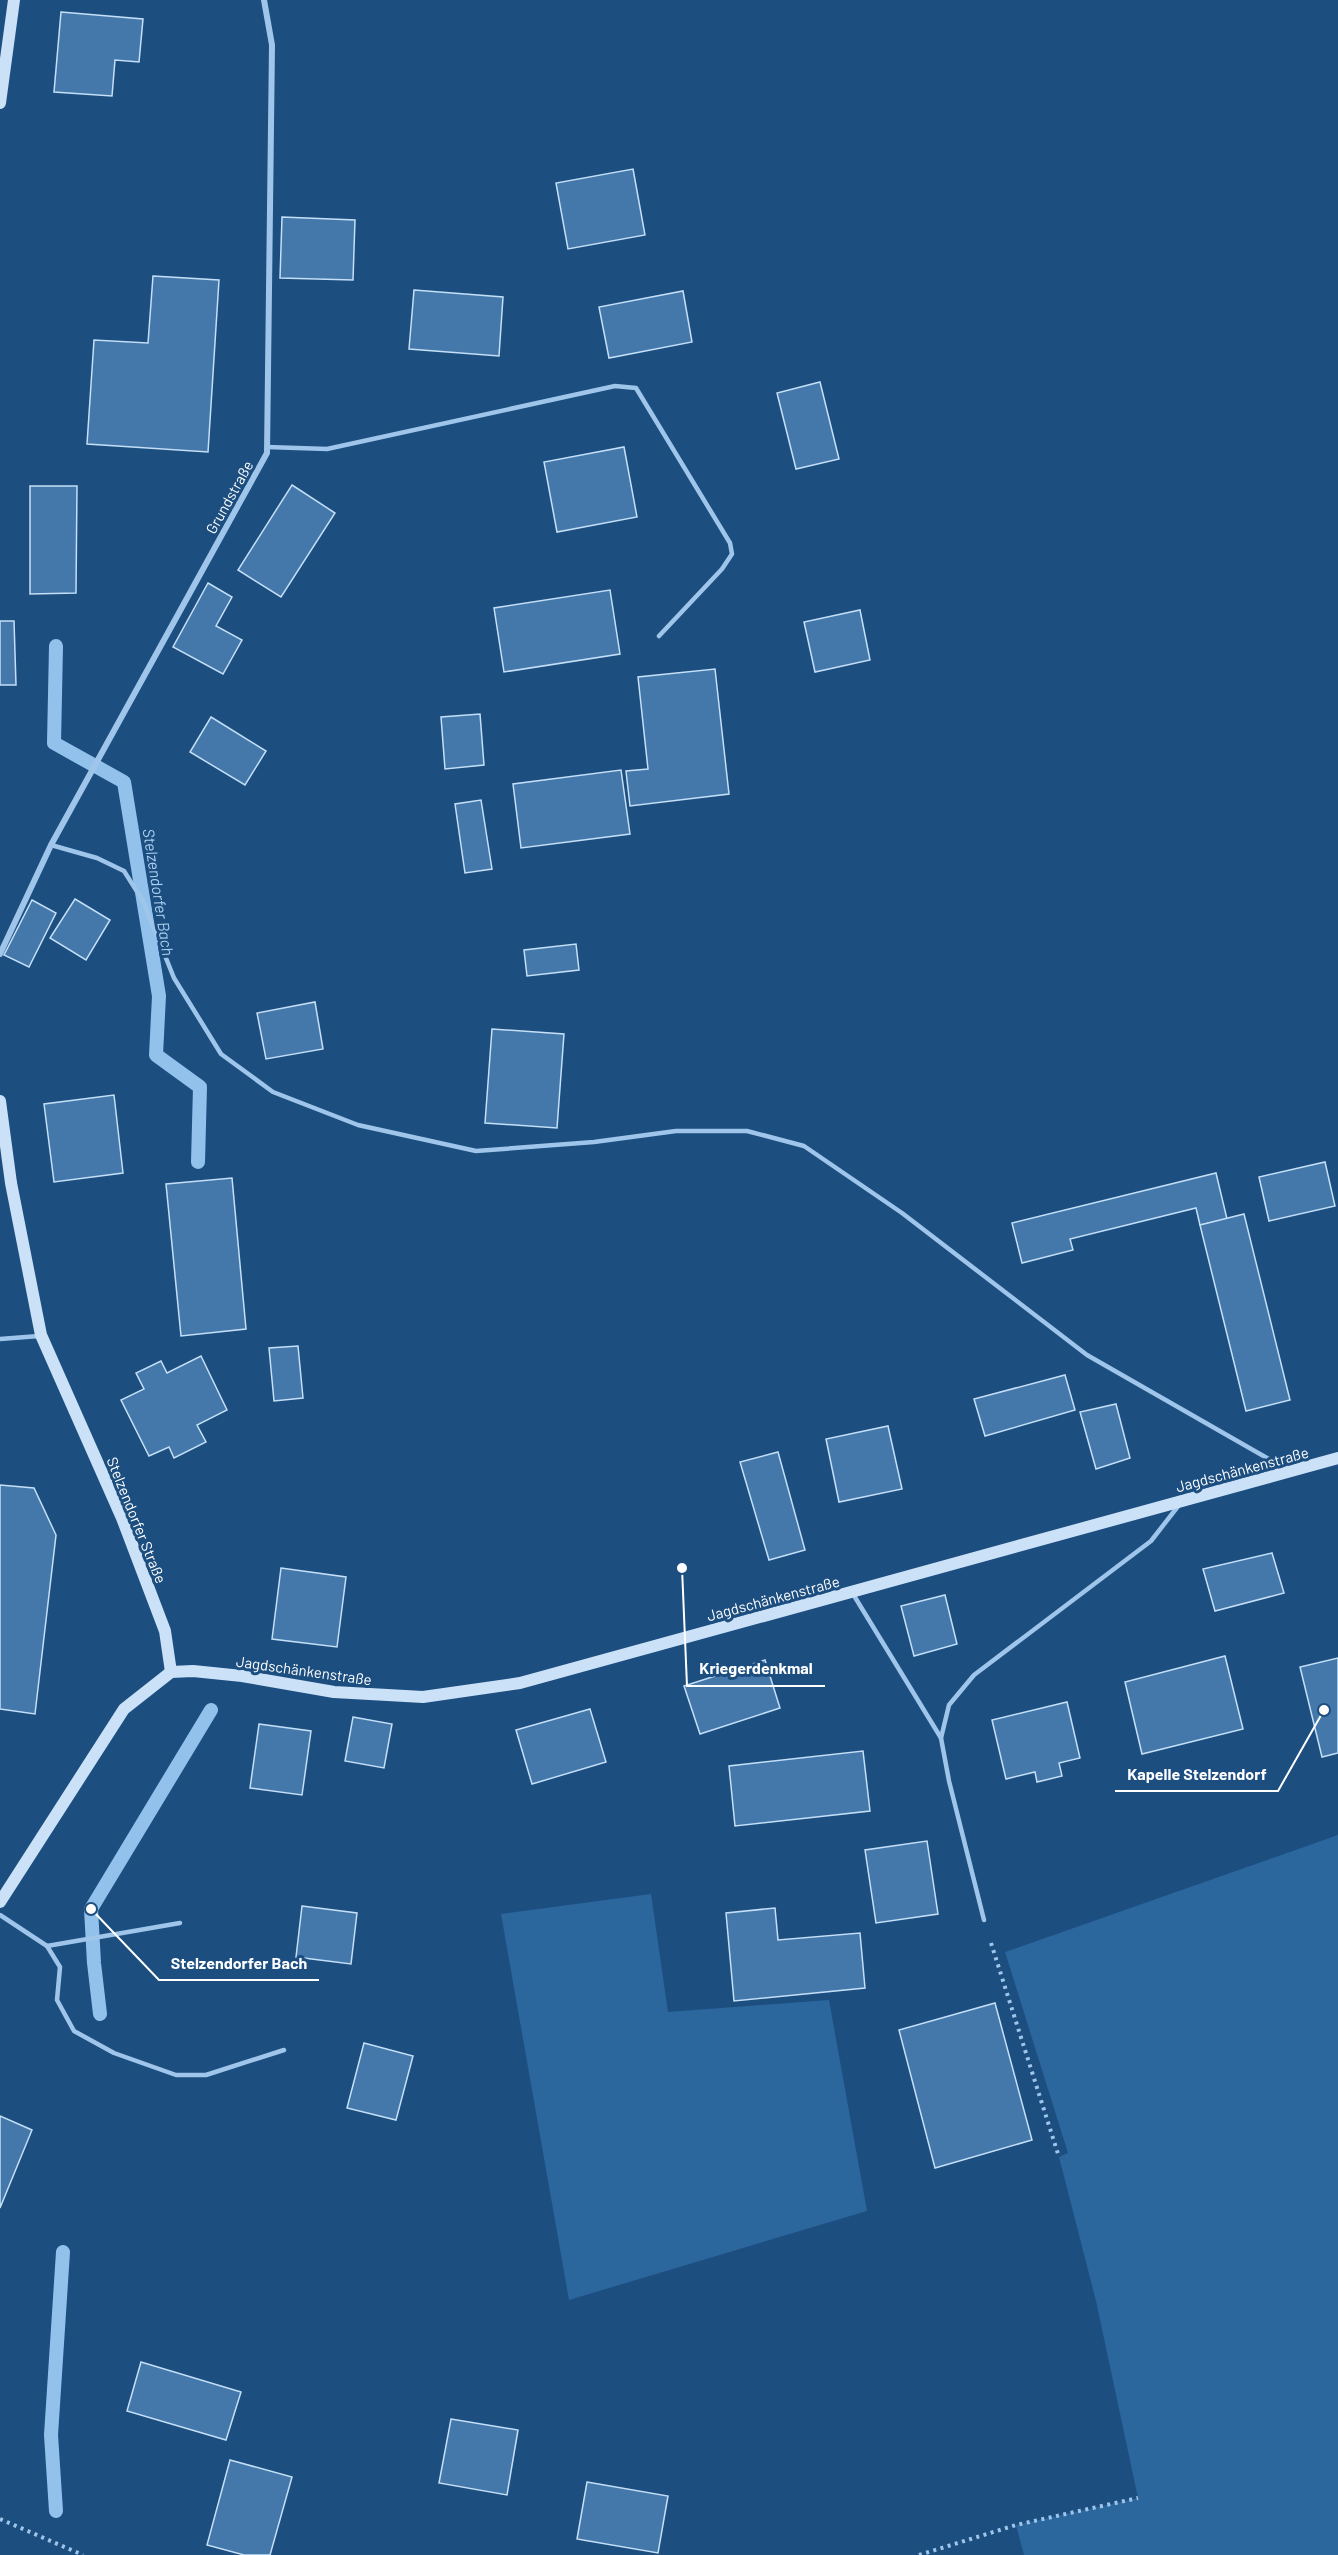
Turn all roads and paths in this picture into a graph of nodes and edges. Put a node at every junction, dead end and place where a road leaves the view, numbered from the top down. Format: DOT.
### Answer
graph roads {
  1 [pos="14,0"];
  2 [pos="264,0"];
  3 [pos="0,103"];
  4 [pos="266,447"];
  5 [pos="658,636"];
  6 [pos="51,845"];
  7 [pos="0,954"];
  8 [pos="0,1101"];
  9 [pos="41,1335"];
  10 [pos="0,1339"];
  11 [pos="1338,1458"];
  12 [pos="1290,1471"];
  13 [pos="1182,1501"];
  14 [pos="852,1592"];
  15 [pos="171,1672"];
  16 [pos="941,1738"];
  17 [pos="0,1902"];
  18 [pos="0,1915"];
  19 [pos="984,1920"];
  20 [pos="180,1923"];
  21 [pos="47,1946"];
  22 [pos="284,2050"];
  23 [pos="1059,2157"];
  24 [pos="1138,2498"];
  25 [pos="0,2519"];
  26 [pos="83,2555"];
  27 [pos="919,2555"];
  1 -- 3 [label="main road"];
  2 -- 4 [label="street, Grundstraße"];
  4 -- 5 [label="lane"];
  4 -- 6 [label="street, Grundstraße"];
  6 -- 7 [label="street, Grundstraße"];
  6 -- 12 [label="lane"];
  8 -- 9 [label="main road, Stelzendorfer Straße"];
  9 -- 10 [label="lane"];
  9 -- 15 [label="main road, Stelzendorfer Straße"];
  11 -- 12 [label="main road, Jagdschänkenstraße"];
  12 -- 13 [label="main road, Jagdschänkenstraße"];
  13 -- 14 [label="main road, Jagdschänkenstraße"];
  13 -- 16 [label="lane"];
  14 -- 15 [label="main road, Jagdschänkenstraße"];
  14 -- 16 [label="lane"];
  15 -- 17 [label="main road"];
  16 -- 19 [label="lane"];
  18 -- 21 [label="lane"];
  19 -- 23 [label="path"];
  20 -- 21 [label="lane"];
  21 -- 22 [label="lane"];
  24 -- 27 [label="path"];
  25 -- 26 [label="path"];
}
